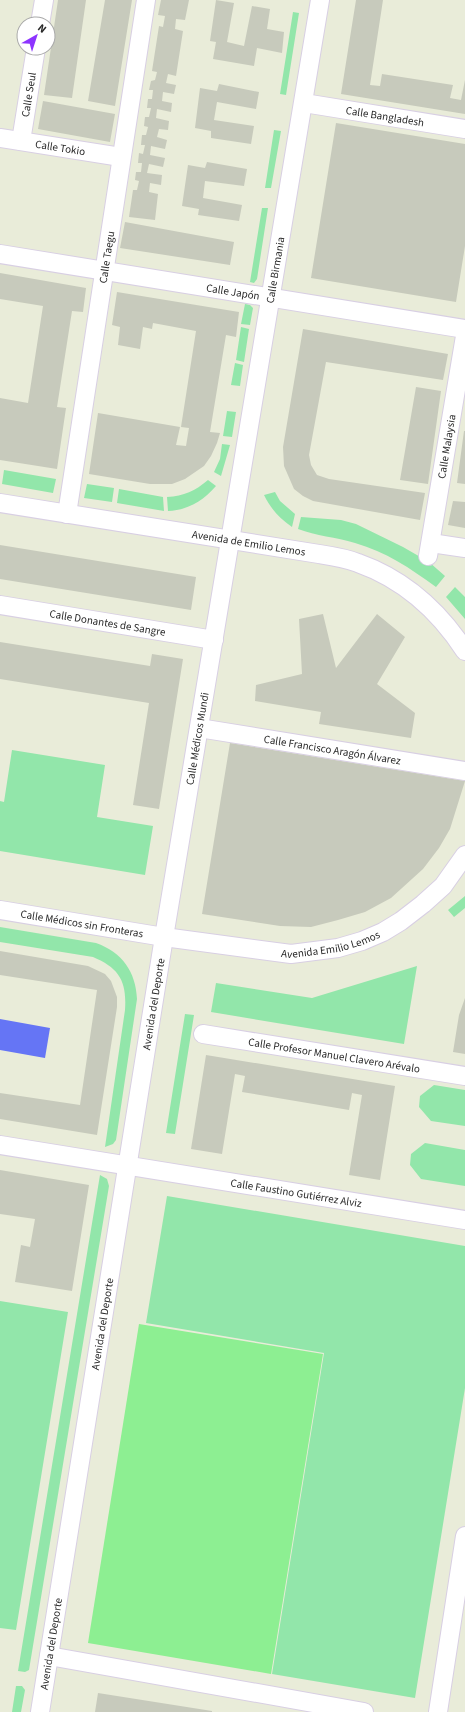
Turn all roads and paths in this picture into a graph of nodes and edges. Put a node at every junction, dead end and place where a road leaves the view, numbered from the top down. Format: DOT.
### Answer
graph roads {
  1 [pos="44,0"];
  2 [pos="146,0"];
  3 [pos="320,0"];
  4 [pos="41,16"];
  5 [pos="35,56"];
  6 [pos="304,103"];
  7 [pos="465,129"];
  8 [pos="0,138"];
  9 [pos="21,141"];
  10 [pos="121,157"];
  11 [pos="0,254"];
  12 [pos="104,271"];
  13 [pos="272,298"];
  14 [pos="465,329"];
  15 [pos="465,336"];
  16 [pos="0,503"];
  17 [pos="67,514"];
  18 [pos="231,540"];
  19 [pos="465,548"];
  20 [pos="0,605"];
  21 [pos="214,640"];
  22 [pos="465,651"];
  23 [pos="199,728"];
  24 [pos="465,771"];
  25 [pos="465,855"];
  26 [pos="465,874"];
  27 [pos="443,886"];
  28 [pos="0,910"];
  29 [pos="164,937"];
  30 [pos="203,1034"];
  31 [pos="465,1076"];
  32 [pos="0,1144"];
  33 [pos="128,1164"];
  34 [pos="465,1220"];
  35 [pos="464,1544"];
  36 [pos="49,1656"];
  37 [pos="40,1712"];
  38 [pos="364,1712"];
  39 [pos="438,1712"];
  1 -- 4 [label="street"];
  2 -- 10 [label="street, Calle Taegu"];
  3 -- 6 [label="street, Calle Birmania"];
  5 -- 9 [label="street, Calle Seul"];
  6 -- 7 [label="street, Calle Bangladesh"];
  6 -- 13 [label="street, Calle Birmania"];
  8 -- 9 [label="street, Calle Tokio"];
  9 -- 10 [label="street, Calle Tokio"];
  10 -- 12 [label="street, Calle Taegu"];
  11 -- 12 [label="street, Calle Japón"];
  12 -- 13 [label="street, Calle Japón"];
  12 -- 17 [label="street, Calle Taegu"];
  13 -- 14 [label="street, Calle Japón"];
  13 -- 18 [label="street, Calle Birmania"];
  15 -- 19 [label="street, Calle Malaysia"];
  16 -- 17 [label="street, Avenida de Emilio Lemos"];
  17 -- 18 [label="street, Avenida de Emilio Lemos"];
  18 -- 21 [label="street, Calle Médicos Mundi"];
  18 -- 22 [label="street, Avenida de Emilio Lemos"];
  20 -- 21 [label="street, Calle Donantes de Sangre"];
  21 -- 23 [label="street, Calle Médicos Mundi"];
  23 -- 24 [label="street, Calle Francisco Aragón Álvarez"];
  23 -- 29 [label="street, Calle Médicos Mundi"];
  25 -- 27 [label="street, Avenida Emilio Lemos"];
  26 -- 27 [label="street"];
  27 -- 29 [label="street, Avenida Emilio Lemos"];
  28 -- 29 [label="street, Calle Médicos sin Fronteras"];
  29 -- 33 [label="street, Avenida del Deporte"];
  30 -- 31 [label="street, Calle Profesor Manuel Clavero Arévalo"];
  32 -- 33 [label="street, Calle Faustino Gutiérrez Alviz"];
  33 -- 34 [label="street, Calle Faustino Gutiérrez Alviz"];
  33 -- 36 [label="street, Avenida del Deporte"];
  35 -- 39 [label="street"];
  36 -- 37 [label="street, Avenida del Deporte"];
  36 -- 38 [label="street"];
}
